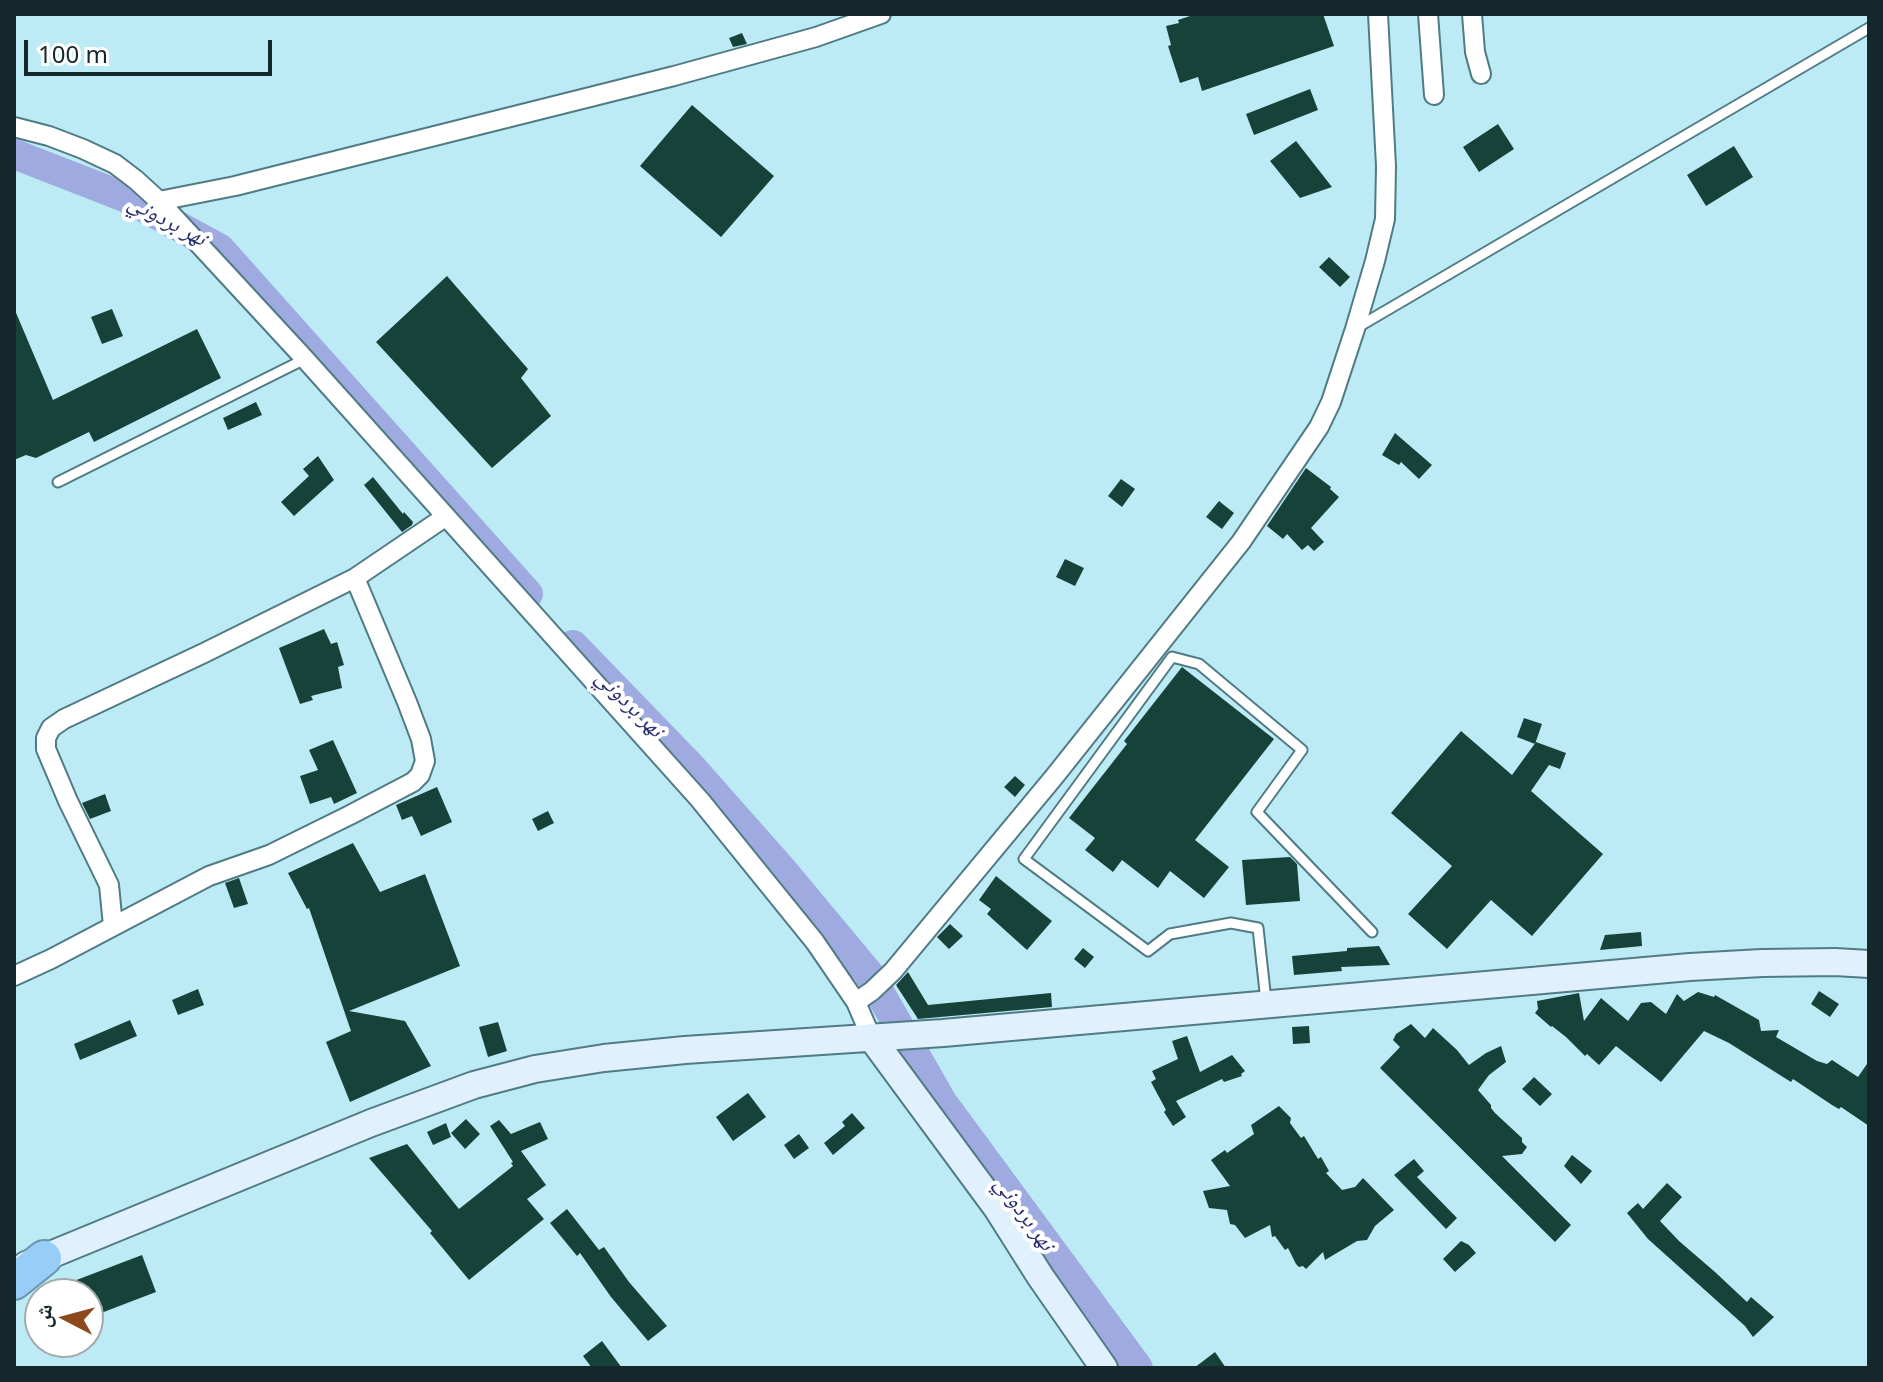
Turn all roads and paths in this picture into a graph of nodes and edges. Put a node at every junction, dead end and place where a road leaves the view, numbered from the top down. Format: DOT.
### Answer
graph roads {
  1 [pos="881,14"];
  2 [pos="1378,14"];
  3 [pos="1428,14"];
  4 [pos="1472,14"];
  5 [pos="1869,28"];
  6 [pos="1481,74"];
  7 [pos="1434,95"];
  8 [pos="14,127"];
  9 [pos="159,201"];
  10 [pos="1355,329"];
  11 [pos="305,359"];
  12 [pos="58,482"];
  13 [pos="445,517"];
  14 [pos="355,578"];
  15 [pos="113,926"];
  16 [pos="1372,932"];
  17 [pos="1869,964"];
  18 [pos="14,976"];
  19 [pos="856,1002"];
  20 [pos="1267,1004"];
  21 [pos="879,1037"];
  22 [pos="24,1262"];
  23 [pos="14,1282"];
  24 [pos="1104,1368"];
  1 -- 9 [label="street"];
  2 -- 10 [label="street"];
  3 -- 7 [label="street"];
  4 -- 6 [label="street"];
  5 -- 10 [label="lane"];
  8 -- 9 [label="street"];
  9 -- 11 [label="street"];
  10 -- 19 [label="street"];
  11 -- 12 [label="lane"];
  11 -- 13 [label="street"];
  13 -- 14 [label="street"];
  13 -- 19 [label="street"];
  14 -- 15 [label="street"];
  14 -- 15 [label="street"];
  15 -- 18 [label="street"];
  16 -- 20 [label="lane"];
  17 -- 20 [label="main road"];
  19 -- 21 [label="street"];
  20 -- 21 [label="main road"];
  21 -- 22 [label="main road"];
  21 -- 24 [label="main road"];
  22 -- 23 [label="highway"];
}
